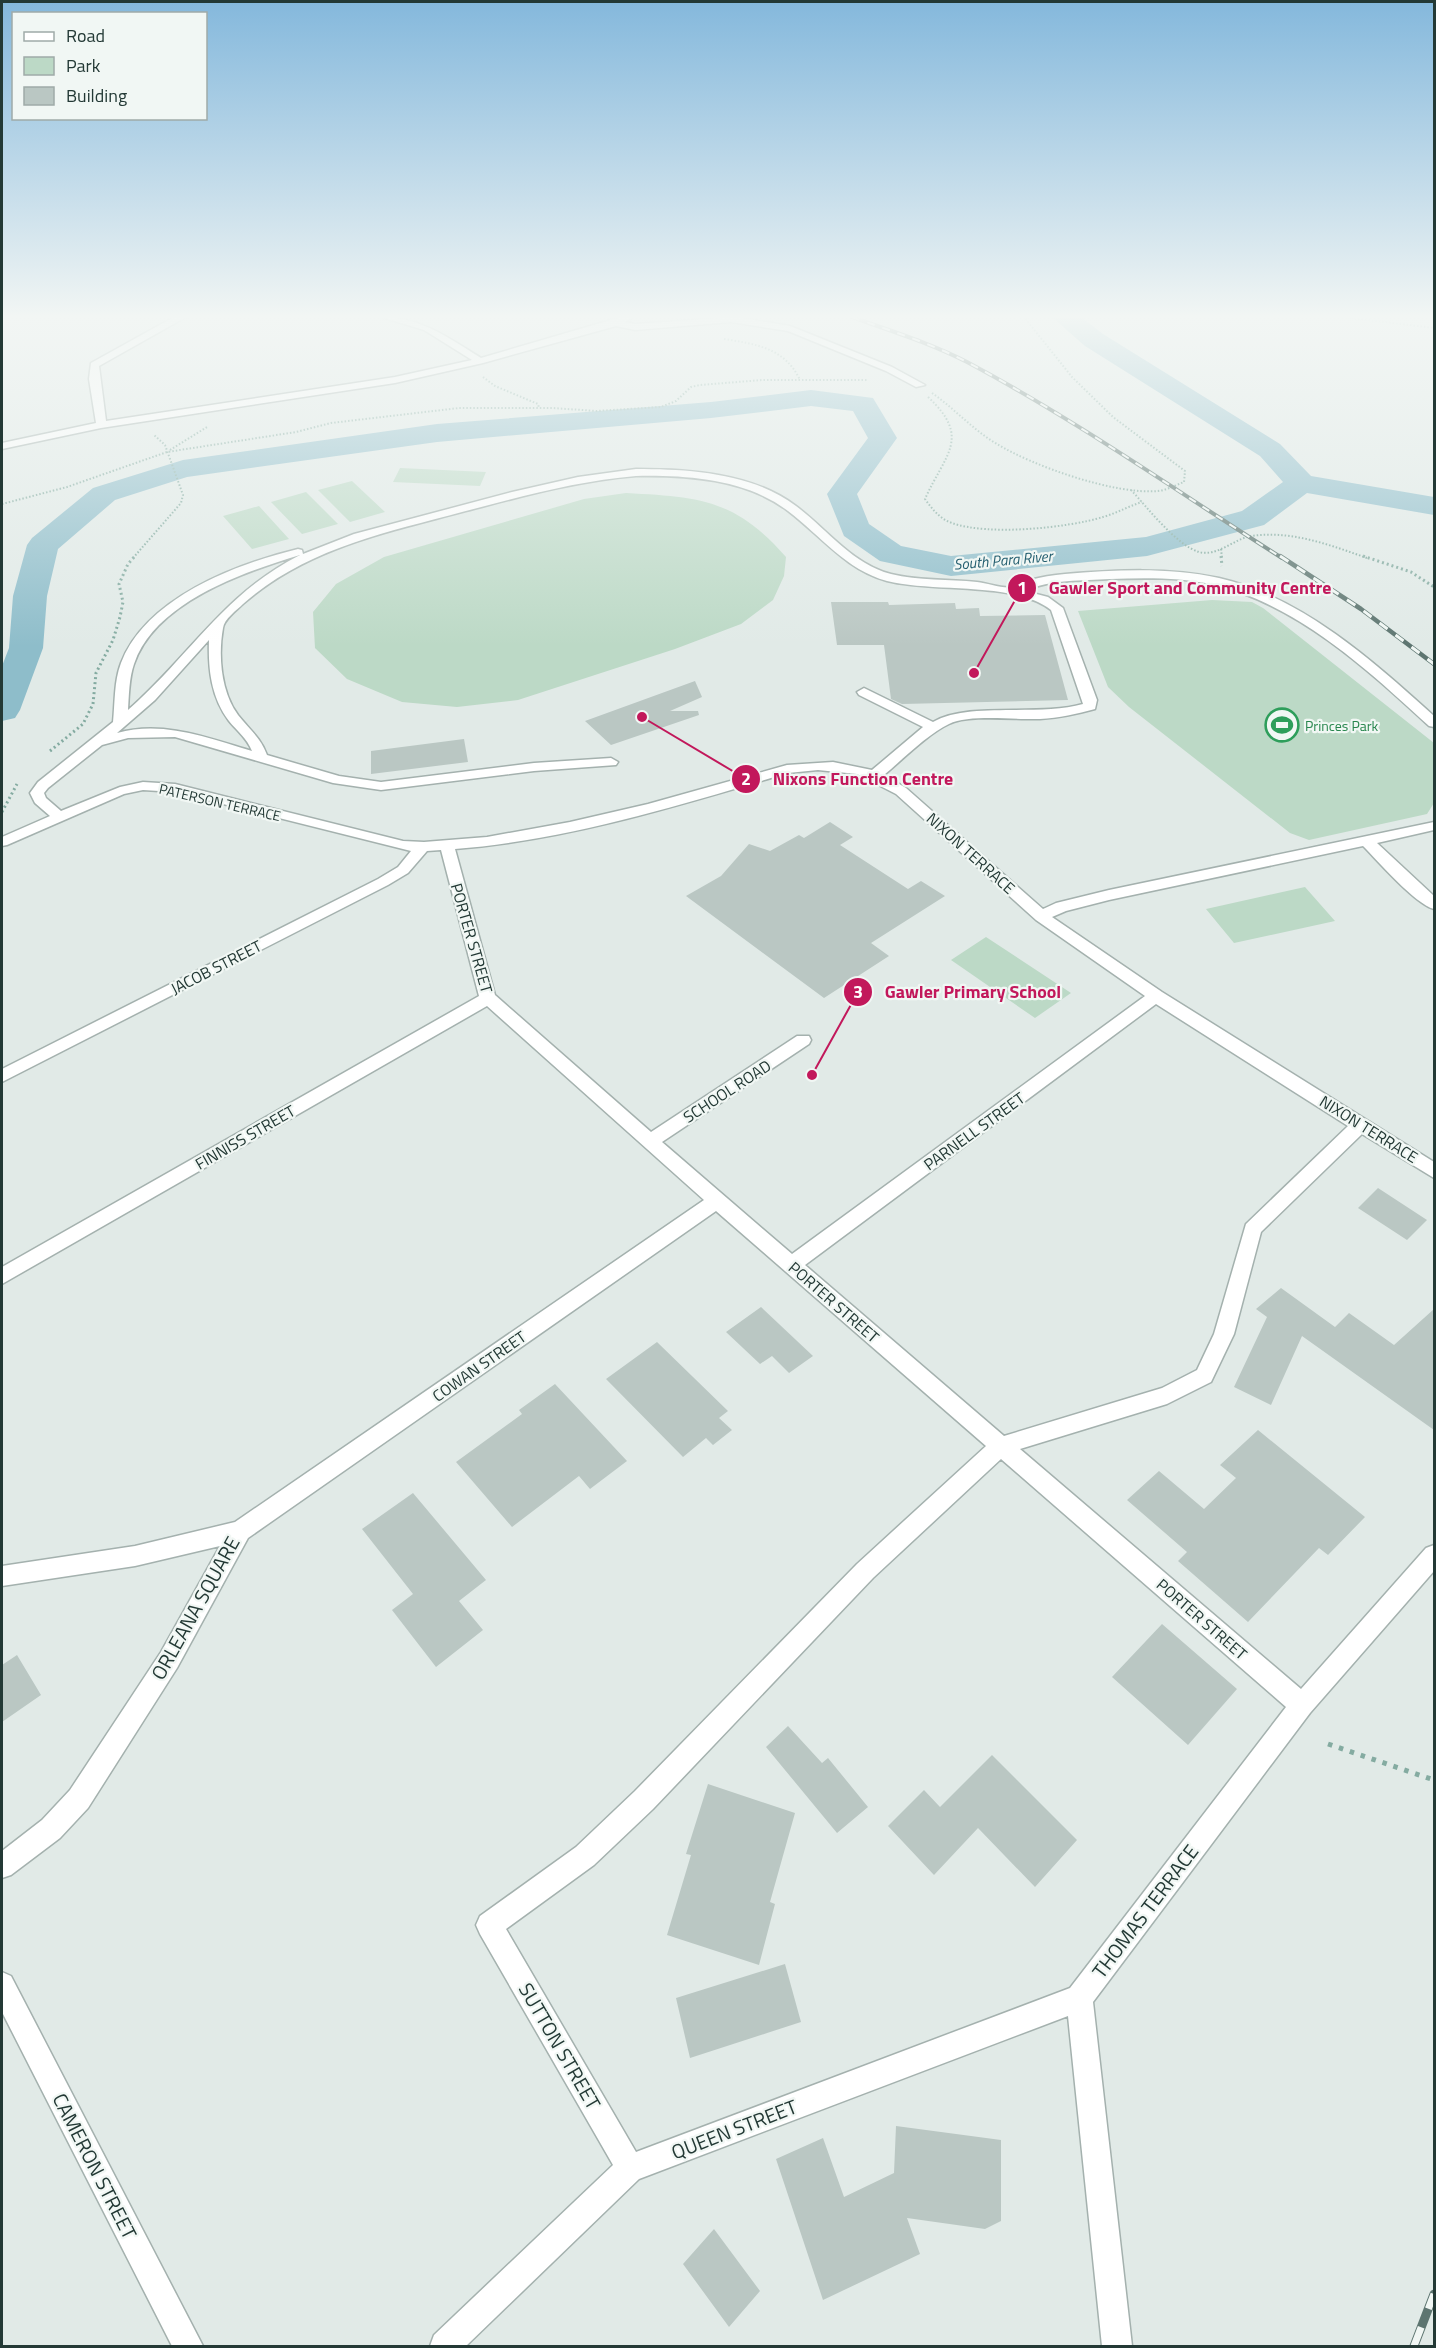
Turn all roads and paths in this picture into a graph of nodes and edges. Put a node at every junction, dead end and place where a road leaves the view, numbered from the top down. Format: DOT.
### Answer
graph roads {
  1 [pos="94,427"];
  2 [pos="209,427"];
  3 [pos="317,427"];
  4 [pos="951,427"];
  5 [pos="974,427"];
  6 [pos="1126,427"];
  7 [pos="150,432"];
  8 [pos="2,446"];
  9 [pos="167,452"];
  10 [pos="1131,490"];
  11 [pos="1142,502"];
  12 [pos="2,504"];
  13 [pos="358,537"];
  14 [pos="1434,587"];
  15 [pos="1013,592"];
  16 [pos="217,622"];
  17 [pos="864,692"];
  18 [pos="120,723"];
  19 [pos="1434,723"];
  20 [pos="940,724"];
  21 [pos="95,743"];
  22 [pos="261,757"];
  23 [pos="42,758"];
  24 [pos="611,762"];
  25 [pos="875,775"];
  26 [pos="18,783"];
  27 [pos="2,812"];
  28 [pos="59,817"];
  29 [pos="1434,826"];
  30 [pos="1367,841"];
  31 [pos="2,842"];
  32 [pos="447,846"];
  33 [pos="422,847"];
  34 [pos="1434,904"];
  35 [pos="1041,916"];
  36 [pos="1156,996"];
  37 [pos="488,998"];
  38 [pos="803,1040"];
  39 [pos="2,1076"];
  40 [pos="1360,1124"];
  41 [pos="650,1141"];
  42 [pos="1434,1171"];
  43 [pos="717,1201"];
  44 [pos="791,1265"];
  45 [pos="2,1276"];
  46 [pos="1001,1446"];
  47 [pos="240,1531"];
  48 [pos="1434,1556"];
  49 [pos="2,1576"];
  50 [pos="1302,1705"];
  51 [pos="1328,1744"];
  52 [pos="1434,1780"];
  53 [pos="2,1866"];
  54 [pos="2,1985"];
  55 [pos="1079,1998"];
  56 [pos="630,2168"];
  57 [pos="188,2346"];
  58 [pos="445,2346"];
  59 [pos="1117,2346"];
  1 -- 8 [label="street"];
  2 -- 9 [label="path"];
  3 -- 9 [label="path"];
  4 -- 11 [label="path"];
  5 -- 10 [label="path"];
  6 -- 10 [label="path"];
  7 -- 9 [label="path"];
  9 -- 12 [label="path"];
  9 -- 23 [label="path"];
  10 -- 11 [label="path"];
  11 -- 14 [label="path"];
  13 -- 15 [label="street"];
  13 -- 16 [label="street"];
  13 -- 18 [label="street"];
  15 -- 19 [label="street"];
  15 -- 20 [label="street"];
  16 -- 18 [label="street"];
  16 -- 22 [label="street"];
  17 -- 20 [label="street"];
  18 -- 21 [label="street"];
  20 -- 25 [label="street"];
  21 -- 22 [label="street"];
  21 -- 28 [label="street"];
  22 -- 24 [label="street"];
  25 -- 32 [label="street, NIXON TERRACE"];
  25 -- 35 [label="street, NIXON TERRACE"];
  26 -- 27 [label="path"];
  28 -- 31 [label="street, PATERSON TERRACE"];
  28 -- 33 [label="street, PATERSON TERRACE"];
  29 -- 30 [label="street"];
  30 -- 34 [label="street"];
  30 -- 35 [label="street"];
  32 -- 33 [label="street, PATERSON TERRACE"];
  32 -- 37 [label="street, PORTER STREET"];
  33 -- 39 [label="street, JACOB STREET"];
  35 -- 36 [label="street, NIXON TERRACE"];
  36 -- 40 [label="street, NIXON TERRACE"];
  36 -- 44 [label="street, PARNELL STREET"];
  37 -- 41 [label="street, PORTER STREET"];
  37 -- 45 [label="street, FINNISS STREET"];
  38 -- 41 [label="street, SCHOOL ROAD"];
  40 -- 42 [label="street, NIXON TERRACE"];
  40 -- 46 [label="street"];
  41 -- 43 [label="street, PORTER STREET"];
  43 -- 44 [label="street, PORTER STREET"];
  43 -- 47 [label="street, COWAN STREET"];
  44 -- 46 [label="street, PORTER STREET"];
  46 -- 50 [label="street, PORTER STREET"];
  46 -- 56 [label="street, SUTTON STREET"];
  47 -- 49 [label="street, ORLEANA SQUARE"];
  47 -- 53 [label="street, ORLEANA SQUARE"];
  48 -- 50 [label="street, THOMAS TERRACE"];
  50 -- 55 [label="street, THOMAS TERRACE"];
  51 -- 52 [label="path"];
  54 -- 57 [label="street, CAMERON STREET"];
  55 -- 56 [label="street, QUEEN STREET"];
  55 -- 59 [label="street"];
  56 -- 58 [label="street, QUEEN STREET"];
}
